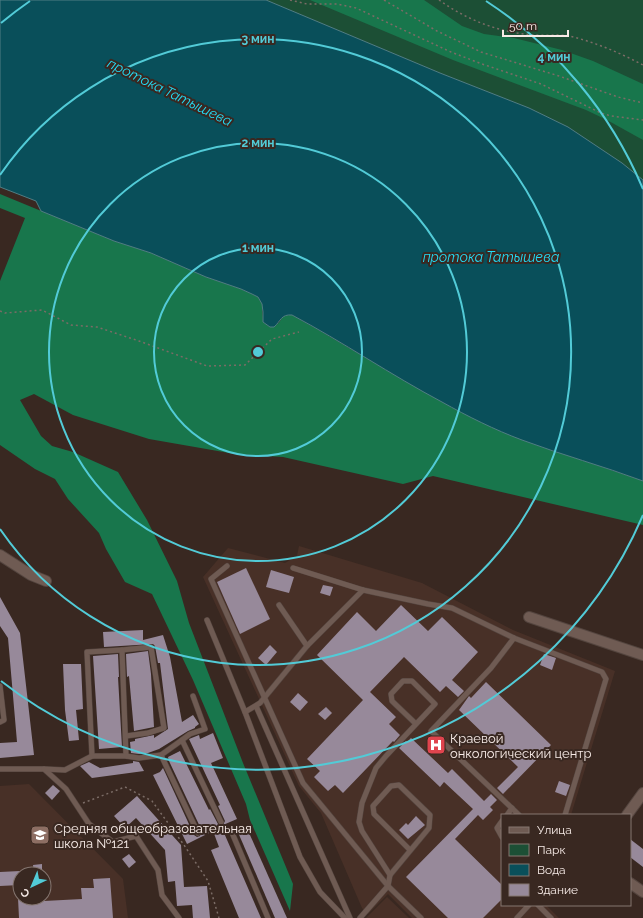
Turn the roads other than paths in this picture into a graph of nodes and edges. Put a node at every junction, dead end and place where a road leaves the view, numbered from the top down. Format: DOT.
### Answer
graph roads {
  1 [pos="0,555"];
  2 [pos="227,566"];
  3 [pos="293,568"];
  4 [pos="46,582"];
  5 [pos="363,590"];
  6 [pos="279,605"];
  7 [pos="529,617"];
  8 [pos="207,620"];
  9 [pos="514,638"];
  10 [pos="307,646"];
  11 [pos="122,650"];
  12 [pos="643,655"];
  13 [pos="0,686"];
  14 [pos="193,696"];
  15 [pos="265,697"];
  16 [pos="256,706"];
  17 [pos="245,712"];
  18 [pos="0,722"];
  19 [pos="416,724"];
  20 [pos="126,736"];
  21 [pos="182,740"];
  22 [pos="92,756"];
  23 [pos="126,756"];
  24 [pos="161,756"];
  25 [pos="0,769"];
  26 [pos="44,769"];
  27 [pos="643,793"];
  28 [pos="512,808"];
  29 [pos="508,814"];
  30 [pos="518,814"];
  31 [pos="565,814"];
  32 [pos="628,814"];
  33 [pos="221,822"];
  34 [pos="501,822"];
  35 [pos="198,833"];
  36 [pos="232,835"];
  37 [pos="501,835"];
  38 [pos="410,850"];
  39 [pos="390,875"];
  40 [pos="631,884"];
  41 [pos="388,886"];
  42 [pos="643,892"];
  43 [pos="529,906"];
  44 [pos="539,906"];
  45 [pos="179,918"];
  46 [pos="268,918"];
  47 [pos="345,918"];
  48 [pos="350,918"];
  49 [pos="360,918"];
  50 [pos="421,918"];
  51 [pos="517,918"];
  52 [pos="551,918"];
  1 -- 4 [label="street"];
  2 -- 15 [label="lane"];
  3 -- 5 [label="lane"];
  5 -- 9 [label="lane"];
  5 -- 10 [label="lane"];
  6 -- 10 [label="lane"];
  7 -- 12 [label="street"];
  8 -- 17 [label="lane"];
  9 -- 28 [label="lane"];
  9 -- 31 [label="lane"];
  10 -- 15 [label="lane"];
  11 -- 20 [label="lane"];
  11 -- 20 [label="lane"];
  11 -- 22 [label="lane"];
  13 -- 18 [label="lane"];
  14 -- 21 [label="lane"];
  15 -- 16 [label="lane"];
  15 -- 41 [label="lane"];
  16 -- 17 [label="lane"];
  16 -- 48 [label="lane"];
  17 -- 47 [label="lane"];
  19 -- 19 [label="lane"];
  19 -- 39 [label="lane"];
  20 -- 23 [label="lane"];
  21 -- 24 [label="lane"];
  21 -- 33 [label="lane"];
  22 -- 23 [label="lane"];
  22 -- 26 [label="lane"];
  23 -- 24 [label="lane"];
  24 -- 35 [label="lane"];
  25 -- 26 [label="lane"];
  26 -- 45 [label="lane"];
  27 -- 32 [label="street"];
  28 -- 29 [label="lane"];
  28 -- 30 [label="lane"];
  34 -- 37 [label="lane"];
  36 -- 46 [label="lane"];
  38 -- 38 [label="lane"];
  38 -- 39 [label="lane"];
  39 -- 41 [label="lane"];
  40 -- 42 [label="street"];
  41 -- 49 [label="lane"];
  41 -- 50 [label="lane"];
  43 -- 51 [label="lane"];
  44 -- 52 [label="lane"];
}
